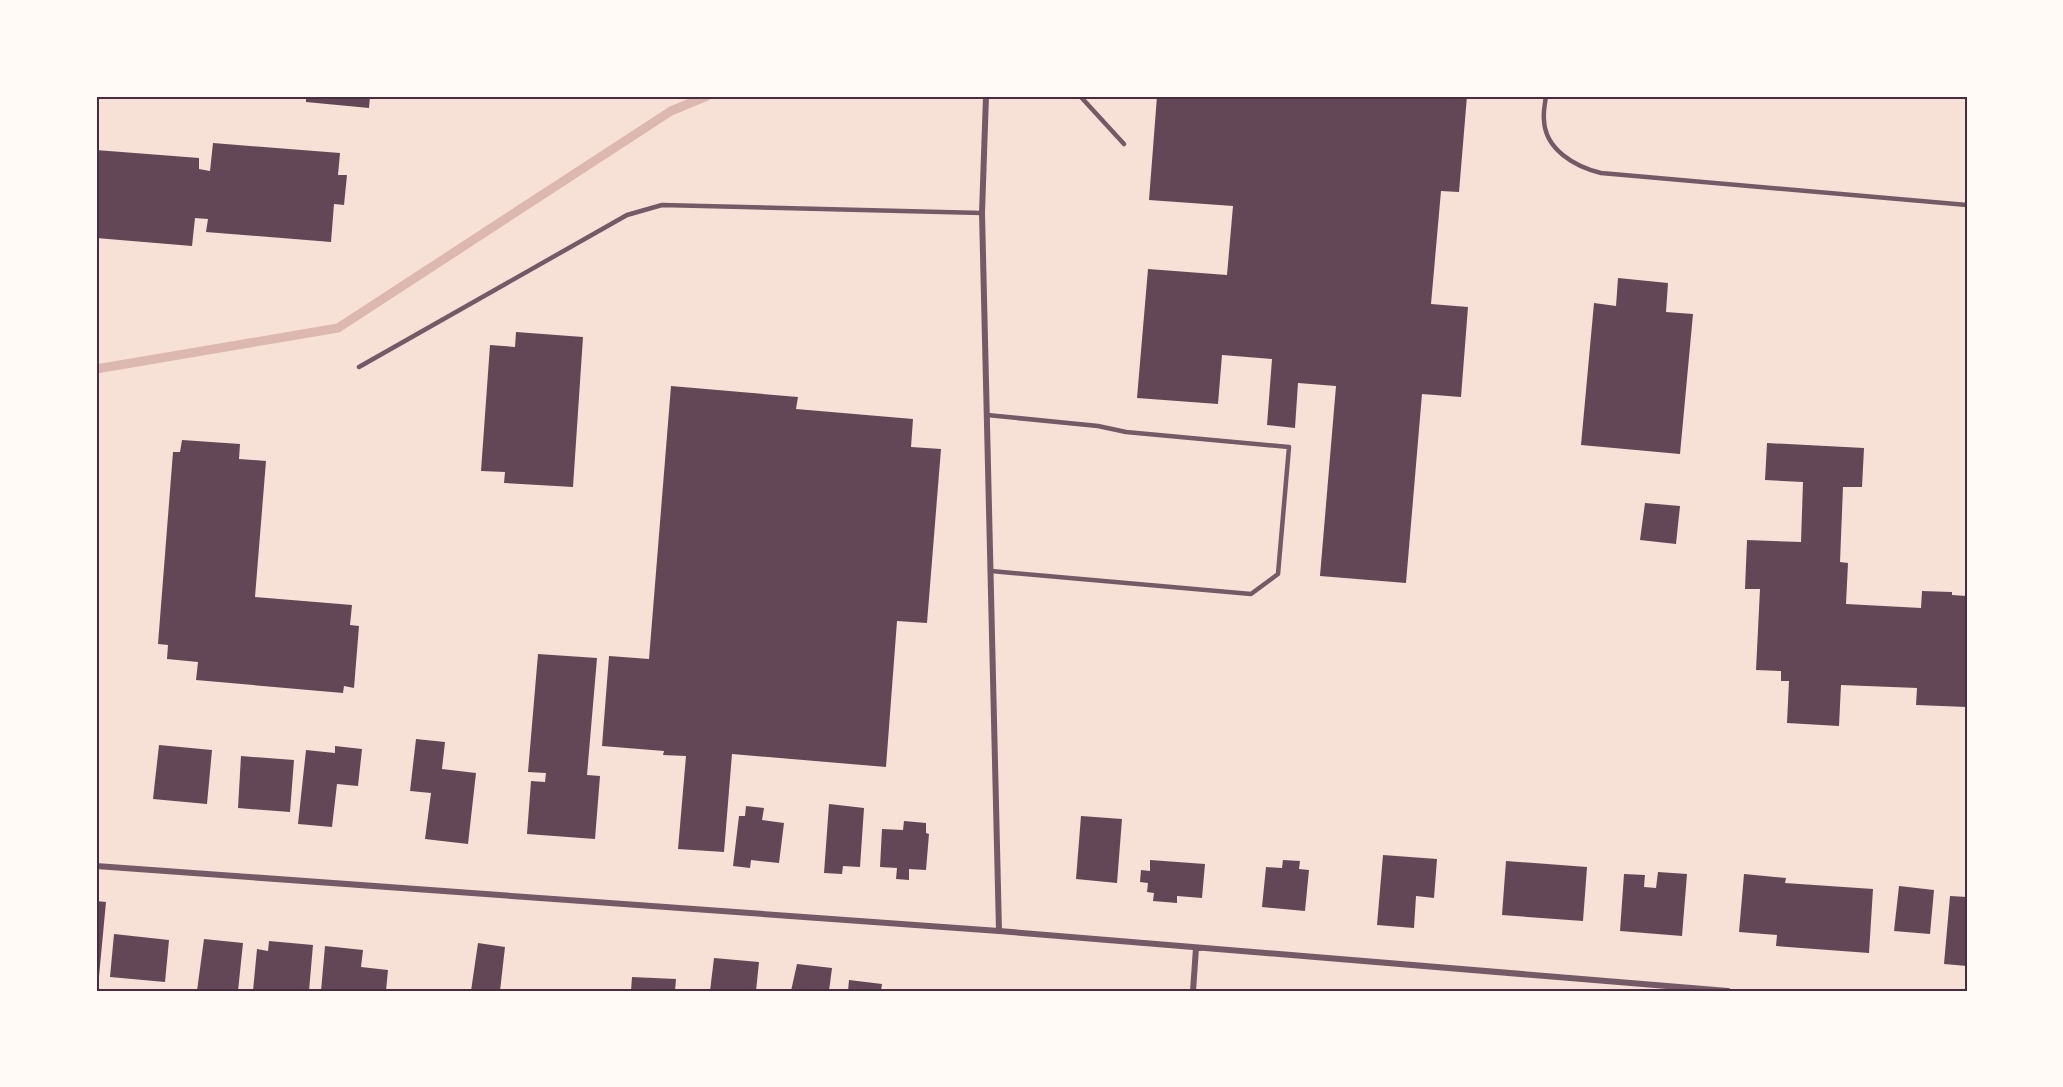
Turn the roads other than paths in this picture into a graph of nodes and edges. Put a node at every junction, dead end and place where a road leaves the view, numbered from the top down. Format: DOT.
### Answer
graph roads {
  1 [pos="986,96"];
  2 [pos="1080,96"];
  3 [pos="1546,96"];
  4 [pos="1124,144"];
  5 [pos="1967,205"];
  6 [pos="982,213"];
  7 [pos="359,368"];
  8 [pos="987,415"];
  9 [pos="991,571"];
  10 [pos="96,866"];
  11 [pos="999,931"];
  12 [pos="1206,948"];
  13 [pos="1192,991"];
  14 [pos="1728,991"];
  1 -- 6 [label="street"];
  2 -- 4 [label="lane"];
  3 -- 5 [label="lane"];
  6 -- 7 [label="lane"];
  6 -- 8 [label="street"];
  8 -- 9 [label="street"];
  8 -- 9 [label="lane"];
  9 -- 11 [label="street"];
  10 -- 11 [label="street"];
  11 -- 12 [label="street"];
  12 -- 13 [label="street"];
  12 -- 14 [label="street"];
}
